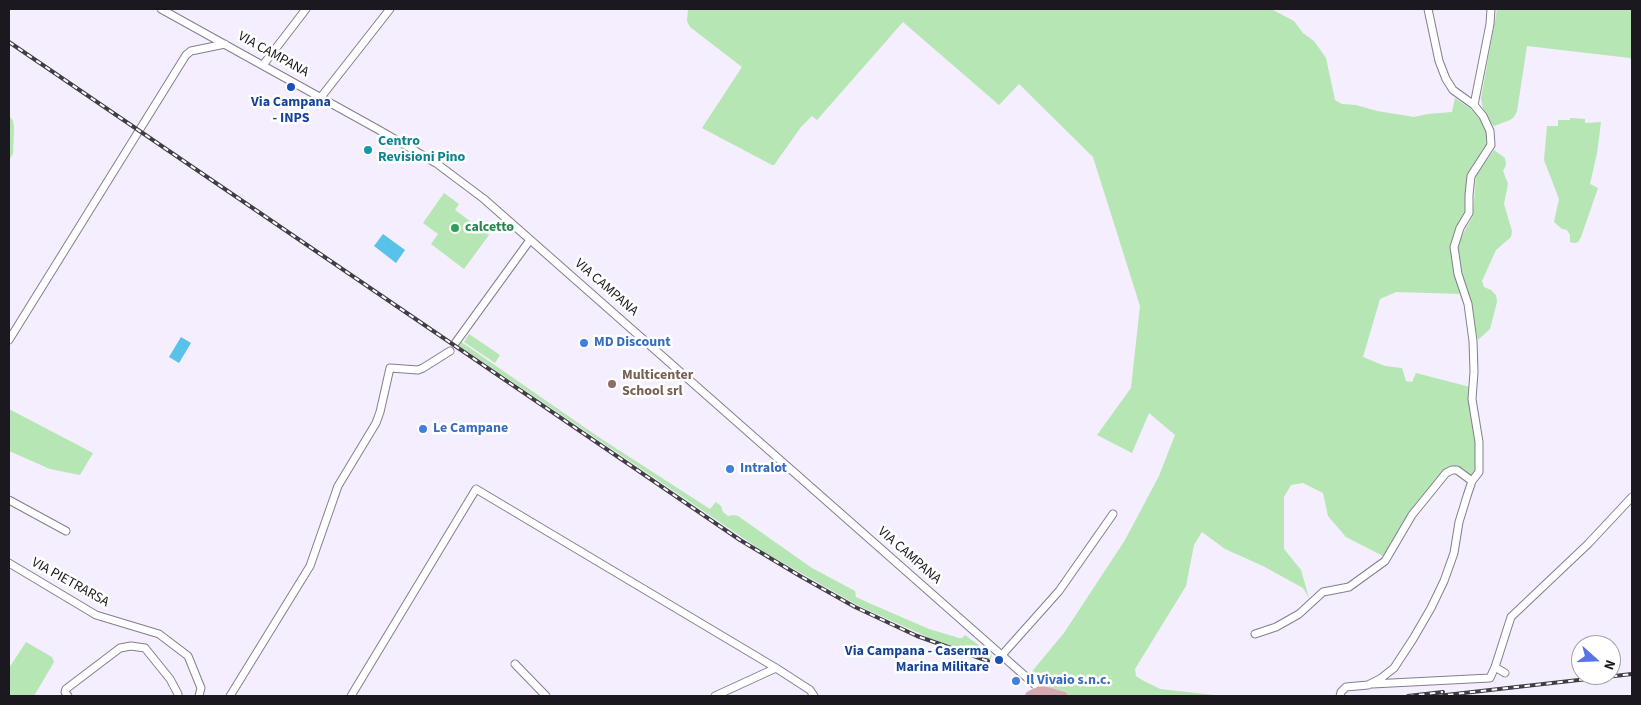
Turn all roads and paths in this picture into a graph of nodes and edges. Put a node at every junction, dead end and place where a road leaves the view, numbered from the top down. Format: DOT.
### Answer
graph roads {
  1 [pos="161,9"];
  2 [pos="306,9"];
  3 [pos="390,9"];
  4 [pos="1428,9"];
  5 [pos="1491,9"];
  6 [pos="225,44"];
  7 [pos="263,65"];
  8 [pos="321,97"];
  9 [pos="1474,105"];
  10 [pos="530,240"];
  11 [pos="9,340"];
  12 [pos="456,342"];
  13 [pos="450,351"];
  14 [pos="1472,481"];
  15 [pos="1632,497"];
  16 [pos="9,500"];
  17 [pos="1113,514"];
  18 [pos="66,531"];
  19 [pos="9,563"];
  20 [pos="1255,634"];
  21 [pos="1002,655"];
  22 [pos="514,664"];
  23 [pos="1495,667"];
  24 [pos="776,668"];
  25 [pos="1505,673"];
  26 [pos="1368,685"];
  27 [pos="1042,690"];
  28 [pos="68,696"];
  29 [pos="178,696"];
  30 [pos="199,696"];
  31 [pos="230,696"];
  32 [pos="351,696"];
  33 [pos="546,696"];
  34 [pos="714,696"];
  35 [pos="814,696"];
  36 [pos="1030,696"];
  37 [pos="1063,696"];
  38 [pos="1340,696"];
  1 -- 6 [label="street, VIA CAMPANA"];
  2 -- 7 [label="street"];
  3 -- 8 [label="street"];
  4 -- 9 [label="street"];
  5 -- 9 [label="street"];
  6 -- 7 [label="street, VIA CAMPANA"];
  6 -- 11 [label="street"];
  7 -- 8 [label="street, VIA CAMPANA"];
  8 -- 10 [label="street, VIA CAMPANA"];
  9 -- 14 [label="street"];
  10 -- 12 [label="street"];
  10 -- 21 [label="street, VIA CAMPANA"];
  13 -- 31 [label="street"];
  14 -- 20 [label="street"];
  14 -- 26 [label="street"];
  15 -- 23 [label="street"];
  16 -- 18 [label="street"];
  17 -- 21 [label="street"];
  19 -- 30 [label="street, VIA PIETRARSA"];
  21 -- 27 [label="street, VIA CAMPANA"];
  22 -- 33 [label="street"];
  23 -- 25 [label="street"];
  23 -- 26 [label="street"];
  24 -- 32 [label="street"];
  24 -- 34 [label="street"];
  24 -- 35 [label="street"];
  26 -- 38 [label="street"];
  27 -- 36 [label="main road"];
  27 -- 37 [label="main road, VIA CAMPANA"];
  28 -- 29 [label="street"];
}
